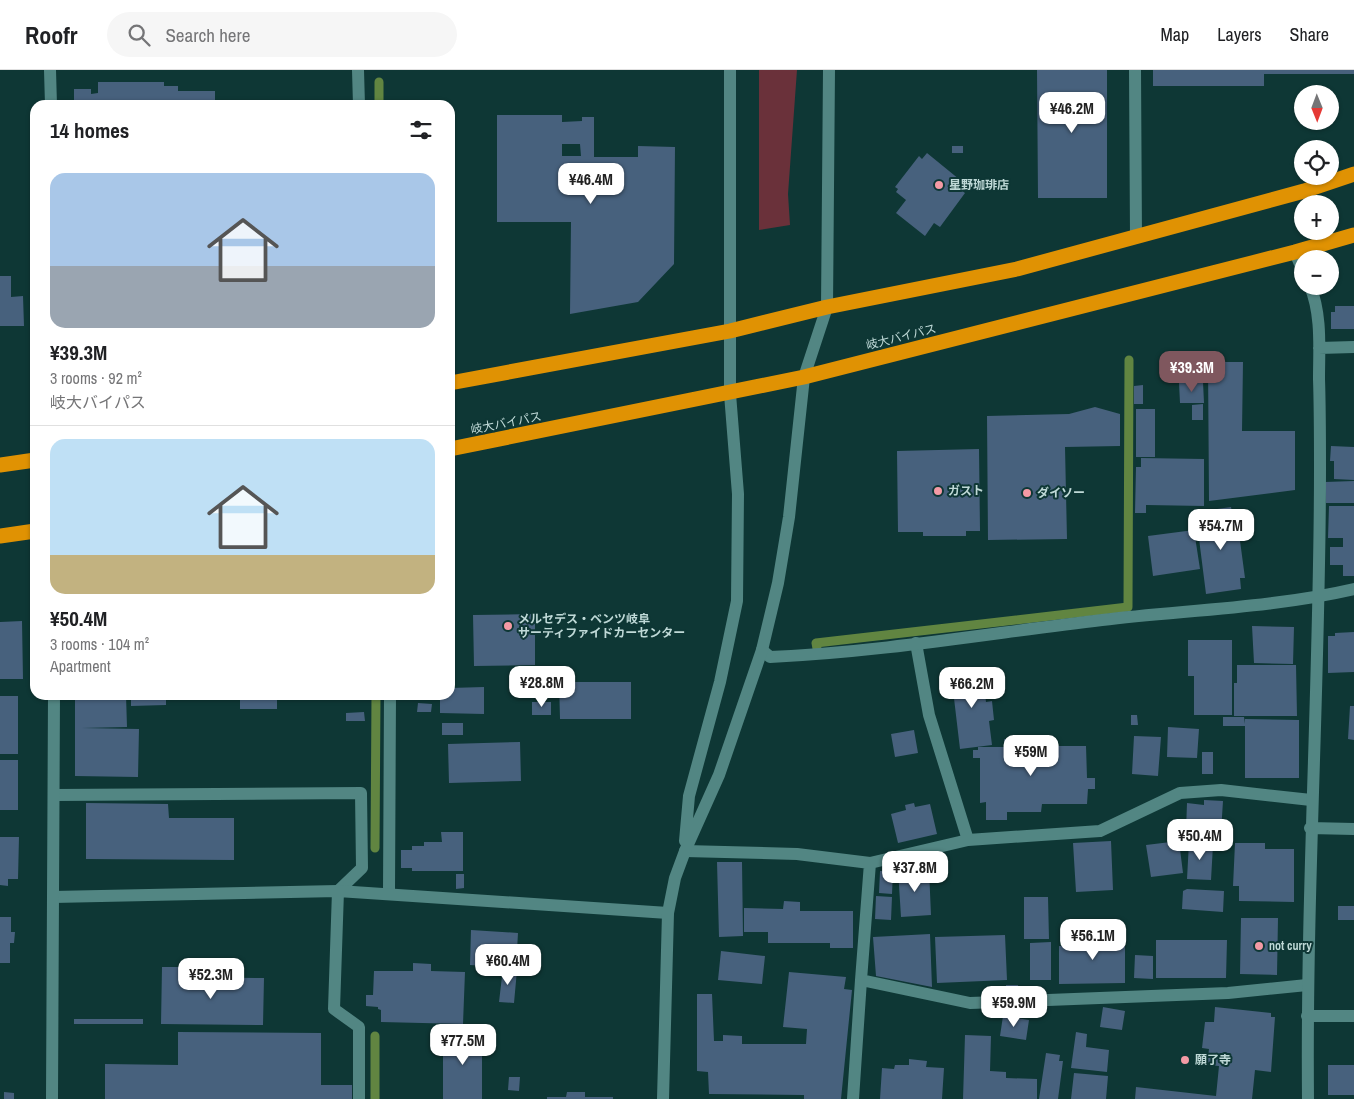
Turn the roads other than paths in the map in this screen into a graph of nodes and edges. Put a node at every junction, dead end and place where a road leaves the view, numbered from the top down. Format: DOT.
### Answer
graph roads {
  1 [pos="50,70"];
  2 [pos="358,70"];
  3 [pos="730,70"];
  4 [pos="829,70"];
  5 [pos="1135,70"];
  6 [pos="50,100"];
  7 [pos="359,100"];
  8 [pos="1354,174"];
  9 [pos="1354,235"];
  10 [pos="1136,237"];
  11 [pos="1302,250"];
  12 [pos="1294,252"];
  13 [pos="1314,295"];
  14 [pos="827,307"];
  15 [pos="730,331"];
  16 [pos="1354,346"];
  17 [pos="1320,348"];
  18 [pos="804,377"];
  19 [pos="455,382"];
  20 [pos="730,394"];
  21 [pos="455,448"];
  22 [pos="30,461"];
  23 [pos="0,465"];
  24 [pos="30,531"];
  25 [pos="0,536"];
  26 [pos="1354,589"];
  27 [pos="1320,597"];
  28 [pos="916,643"];
  29 [pos="762,650"];
  30 [pos="54,700"];
  31 [pos="390,700"];
  32 [pos="54,795"];
  33 [pos="1311,800"];
  34 [pos="1310,828"];
  35 [pos="1354,829"];
  36 [pos="968,840"];
  37 [pos="685,851"];
  38 [pos="870,863"];
  39 [pos="338,891"];
  40 [pos="390,893"];
  41 [pos="53,898"];
  42 [pos="668,913"];
  43 [pos="861,980"];
  44 [pos="1307,985"];
  45 [pos="1307,1016"];
  46 [pos="1354,1016"];
  47 [pos="52,1099"];
  48 [pos="359,1099"];
  49 [pos="663,1099"];
  50 [pos="853,1099"];
  51 [pos="1308,1099"];
  1 -- 6 [label="street"];
  2 -- 7 [label="street"];
  3 -- 15 [label="street"];
  4 -- 14 [label="street"];
  5 -- 10 [label="street"];
  8 -- 10 [label="highway"];
  9 -- 11 [label="highway, 岐大バイパス"];
  10 -- 14 [label="highway"];
  12 -- 18 [label="highway, 岐大バイパス"];
  13 -- 17 [label="street"];
  14 -- 15 [label="highway"];
  14 -- 18 [label="street"];
  15 -- 19 [label="highway"];
  15 -- 20 [label="street"];
  16 -- 17 [label="street"];
  17 -- 27 [label="street"];
  18 -- 20 [label="highway, 岐大バイパス"];
  18 -- 29 [label="street"];
  20 -- 21 [label="highway, 岐大バイパス"];
  20 -- 37 [label="street"];
  22 -- 23 [label="highway"];
  24 -- 25 [label="highway"];
  26 -- 27 [label="street"];
  27 -- 28 [label="street"];
  27 -- 33 [label="street"];
  28 -- 29 [label="street"];
  28 -- 36 [label="street"];
  29 -- 37 [label="street"];
  30 -- 32 [label="street"];
  31 -- 40 [label="street"];
  32 -- 39 [label="street"];
  32 -- 41 [label="street"];
  33 -- 34 [label="street"];
  33 -- 36 [label="street"];
  34 -- 35 [label="street"];
  34 -- 44 [label="street"];
  36 -- 38 [label="street"];
  37 -- 38 [label="street"];
  37 -- 42 [label="street"];
  38 -- 43 [label="street"];
  39 -- 40 [label="street"];
  39 -- 41 [label="street"];
  39 -- 48 [label="street"];
  40 -- 42 [label="street"];
  41 -- 47 [label="street"];
  42 -- 49 [label="street"];
  43 -- 44 [label="street"];
  43 -- 50 [label="street"];
  44 -- 45 [label="street"];
  45 -- 46 [label="street"];
  45 -- 51 [label="street"];
}
